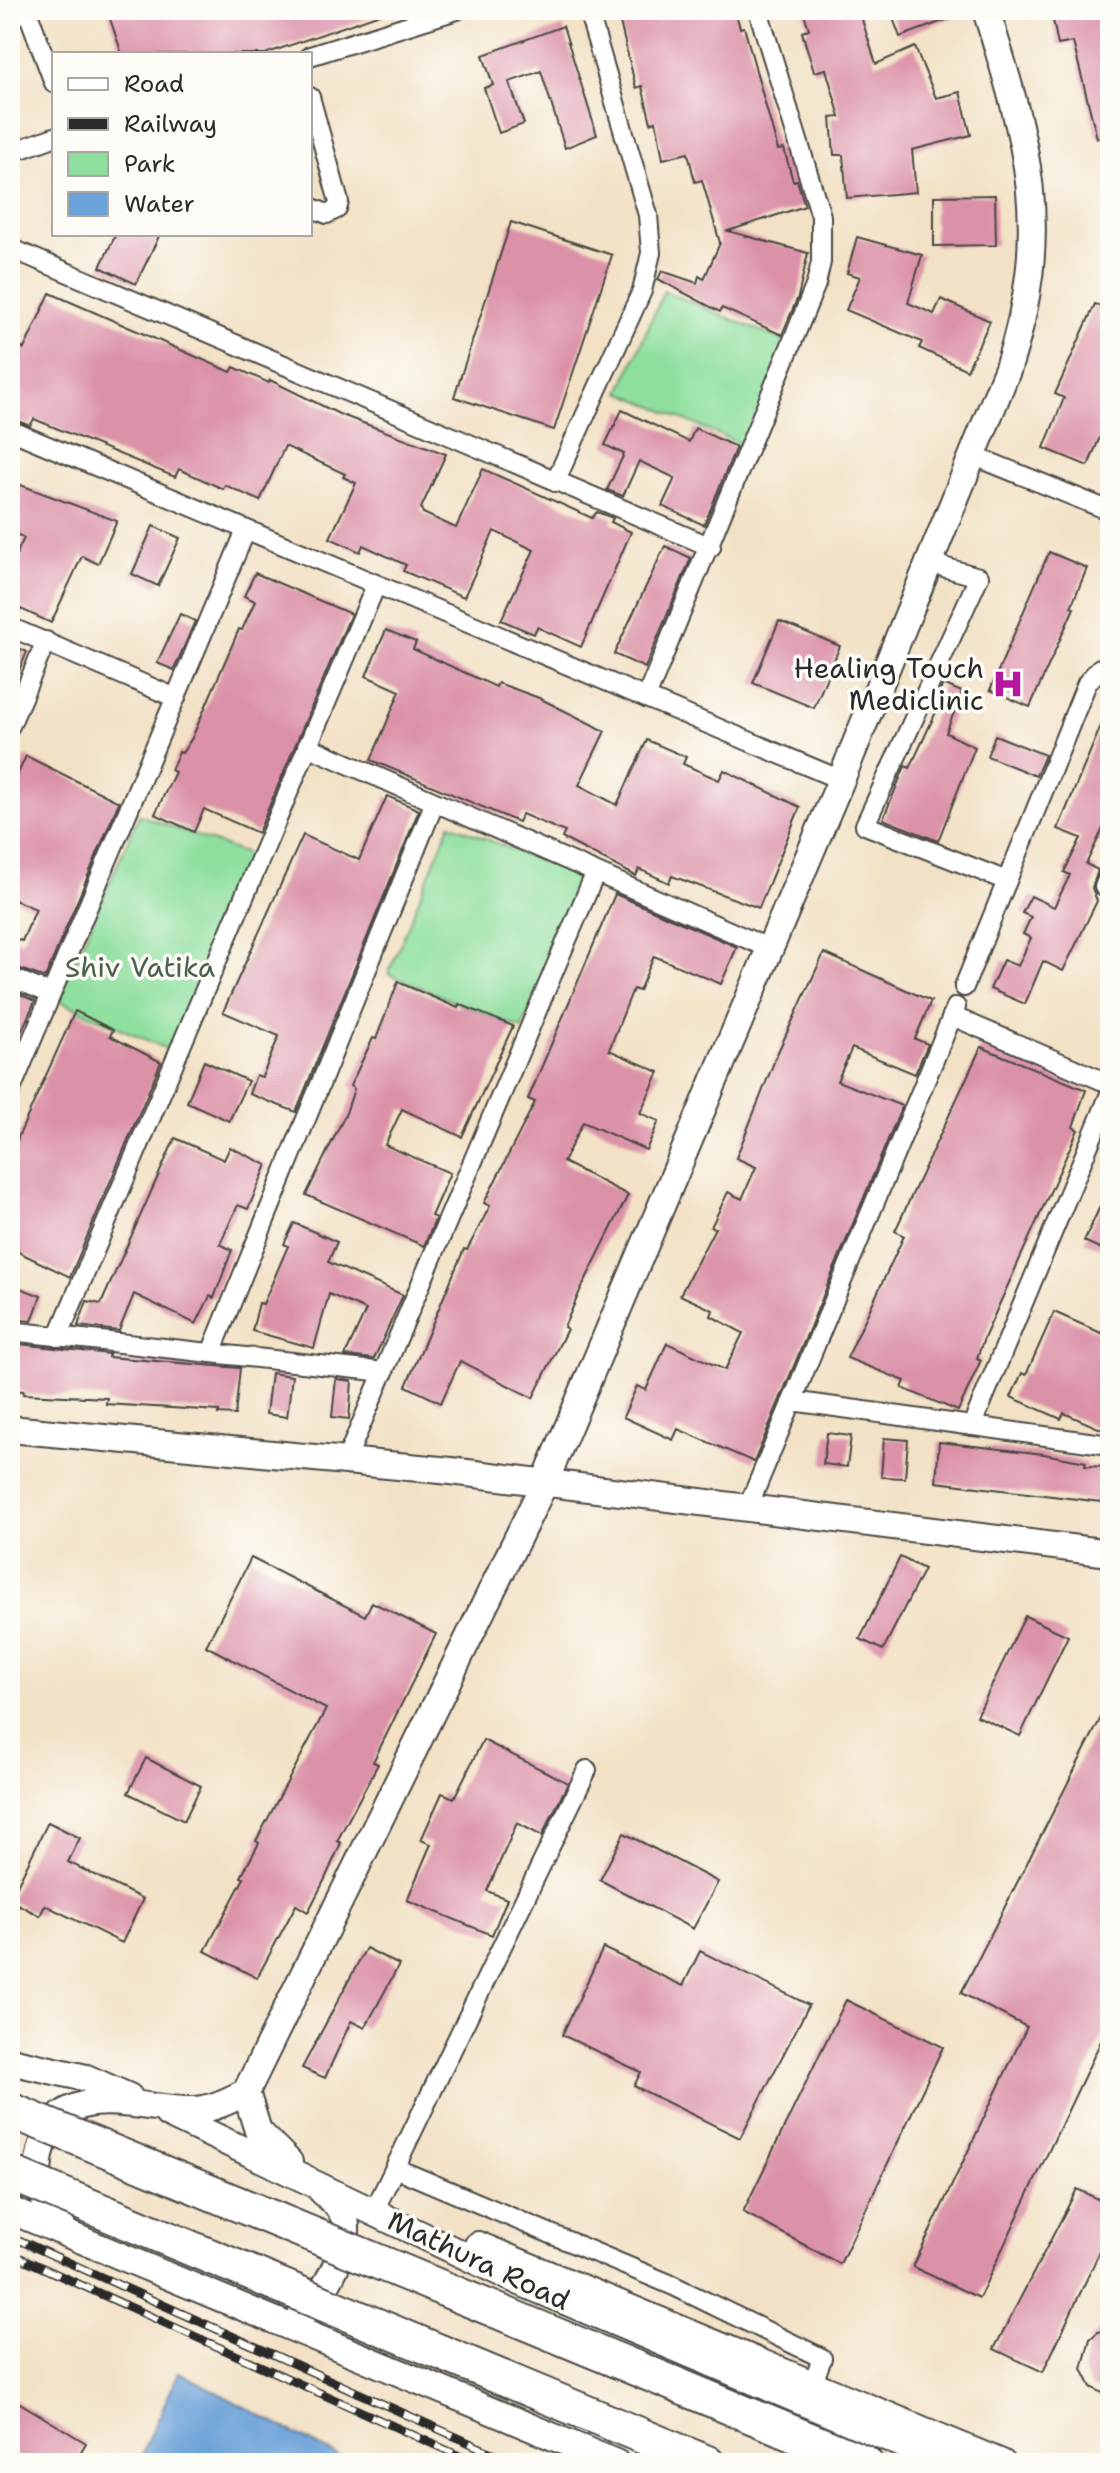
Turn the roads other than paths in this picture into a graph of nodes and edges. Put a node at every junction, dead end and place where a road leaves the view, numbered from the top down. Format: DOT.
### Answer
graph roads {
  1 [pos="27,10"];
  2 [pos="457,10"];
  3 [pos="588,10"];
  4 [pos="758,10"];
  5 [pos="986,10"];
  6 [pos="312,55"];
  7 [pos="52,78"];
  8 [pos="312,104"];
  9 [pos="52,138"];
  10 [pos="10,153"];
  11 [pos="312,208"];
  12 [pos="10,248"];
  13 [pos="10,430"];
  14 [pos="972,455"];
  15 [pos="555,482"];
  16 [pos="1110,511"];
  17 [pos="246,530"];
  18 [pos="711,547"];
  19 [pos="929,563"];
  20 [pos="376,585"];
  21 [pos="10,627"];
  22 [pos="46,641"];
  23 [pos="1110,666"];
  24 [pos="176,698"];
  25 [pos="646,698"];
  26 [pos="10,726"];
  27 [pos="307,746"];
  28 [pos="841,780"];
  29 [pos="434,804"];
  30 [pos="1110,872"];
  31 [pos="595,874"];
  32 [pos="1007,881"];
  33 [pos="1110,889"];
  34 [pos="768,948"];
  35 [pos="10,977"];
  36 [pos="964,987"];
  37 [pos="51,994"];
  38 [pos="1110,1084"];
  39 [pos="10,1092"];
  40 [pos="1110,1094"];
  41 [pos="10,1331"];
  42 [pos="58,1337"];
  43 [pos="211,1353"];
  44 [pos="384,1372"];
  45 [pos="792,1401"];
  46 [pos="972,1426"];
  47 [pos="10,1429"];
  48 [pos="1110,1445"];
  49 [pos="346,1460"];
  50 [pos="544,1484"];
  51 [pos="748,1507"];
  52 [pos="1110,1553"];
  53 [pos="587,1770"];
  54 [pos="10,2061"];
  55 [pos="246,2092"];
  56 [pos="145,2104"];
  57 [pos="10,2110"];
  58 [pos="395,2168"];
  59 [pos="10,2173"];
  60 [pos="305,2177"];
  61 [pos="10,2210"];
  62 [pos="374,2211"];
  63 [pos="67,2234"];
  64 [pos="434,2240"];
  65 [pos="251,2311"];
  66 [pos="322,2340"];
  67 [pos="812,2385"];
  68 [pos="574,2463"];
  69 [pos="616,2463"];
  70 [pos="707,2463"];
  71 [pos="865,2463"];
  72 [pos="947,2463"];
  73 [pos="1002,2463"];
  1 -- 7 [label="street"];
  2 -- 6 [label="street"];
  3 -- 15 [label="street"];
  4 -- 18 [label="street"];
  5 -- 14 [label="street"];
  8 -- 11 [label="street"];
  9 -- 10 [label="street"];
  12 -- 15 [label="street"];
  13 -- 17 [label="street"];
  14 -- 16 [label="street"];
  14 -- 19 [label="street"];
  15 -- 18 [label="street"];
  17 -- 20 [label="street"];
  17 -- 24 [label="street"];
  18 -- 25 [label="street"];
  19 -- 28 [label="street"];
  19 -- 32 [label="street"];
  20 -- 25 [label="street"];
  20 -- 27 [label="street"];
  21 -- 22 [label="street"];
  22 -- 24 [label="street"];
  22 -- 26 [label="street"];
  23 -- 32 [label="street"];
  24 -- 37 [label="street"];
  25 -- 28 [label="street"];
  27 -- 29 [label="street"];
  27 -- 42 [label="street"];
  28 -- 34 [label="street"];
  29 -- 31 [label="street"];
  29 -- 43 [label="street"];
  30 -- 33 [label="street"];
  31 -- 34 [label="street"];
  31 -- 44 [label="street"];
  32 -- 36 [label="street"];
  34 -- 50 [label="street"];
  35 -- 37 [label="street"];
  37 -- 39 [label="street"];
  38 -- 45 [label="street"];
  40 -- 46 [label="street"];
  41 -- 42 [label="street"];
  42 -- 43 [label="street"];
  43 -- 44 [label="street"];
  44 -- 49 [label="street"];
  45 -- 46 [label="street"];
  45 -- 51 [label="street"];
  46 -- 48 [label="street"];
  47 -- 49 [label="street"];
  49 -- 50 [label="street"];
  50 -- 51 [label="street"];
  50 -- 55 [label="street"];
  51 -- 52 [label="street"];
  53 -- 58 [label="street"];
  54 -- 56 [label="street, Mathura Road"];
  55 -- 56 [label="street"];
  55 -- 60 [label="street"];
  56 -- 60 [label="street, Mathura Road"];
  56 -- 63 [label="street"];
  57 -- 71 [label="highway, Mathura Road, bridge"];
  58 -- 62 [label="street"];
  58 -- 67 [label="street"];
  59 -- 70 [label="highway, bridge"];
  60 -- 62 [label="street, Mathura Road"];
  60 -- 65 [label="street"];
  61 -- 63 [label="street"];
  62 -- 64 [label="street, Mathura Road"];
  63 -- 65 [label="street"];
  64 -- 67 [label="street"];
  64 -- 72 [label="street, Mathura Road"];
  65 -- 66 [label="street"];
  66 -- 68 [label="street"];
  66 -- 69 [label="street"];
  67 -- 73 [label="street"];
}
